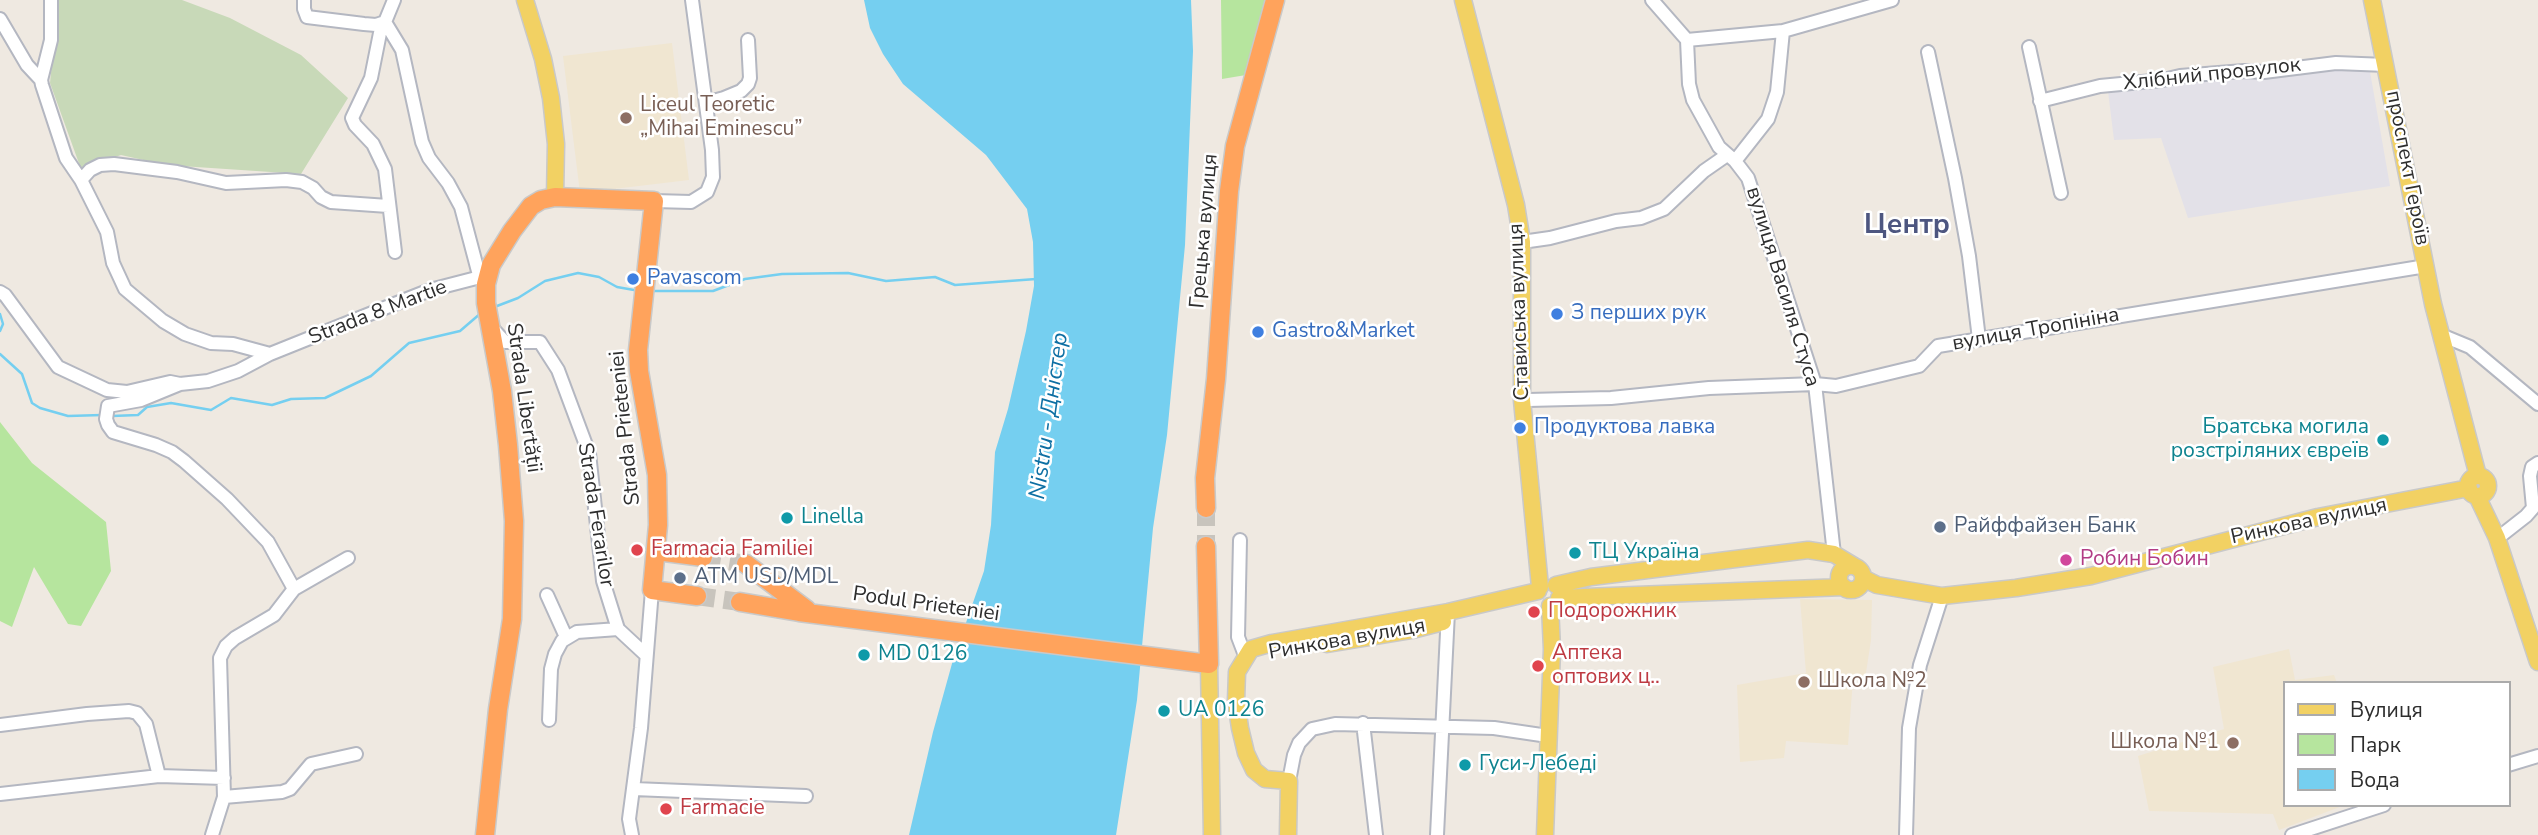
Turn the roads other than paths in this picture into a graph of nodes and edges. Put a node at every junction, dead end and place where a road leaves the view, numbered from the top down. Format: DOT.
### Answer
graph roads {
  1 [pos="51,0"];
  2 [pos="304,0"];
  3 [pos="394,0"];
  4 [pos="525,0"];
  5 [pos="692,0"];
  6 [pos="1275,0"];
  7 [pos="1463,0"];
  8 [pos="1472,0"];
  9 [pos="1652,0"];
  10 [pos="1892,0"];
  11 [pos="2372,0"];
  12 [pos="0,19"];
  13 [pos="385,22"];
  14 [pos="1783,31"];
  15 [pos="748,40"];
  16 [pos="1687,40"];
  17 [pos="2029,47"];
  18 [pos="1928,52"];
  19 [pos="2386,65"];
  20 [pos="41,79"];
  21 [pos="2040,101"];
  22 [pos="706,103"];
  23 [pos="1731,158"];
  24 [pos="81,180"];
  25 [pos="2060,193"];
  26 [pos="555,197"];
  27 [pos="654,201"];
  28 [pos="388,206"];
  29 [pos="1525,242"];
  30 [pos="395,252"];
  31 [pos="2426,266"];
  32 [pos="483,275"];
  33 [pos="0,292"];
  34 [pos="491,326"];
  35 [pos="2441,335"];
  36 [pos="1979,340"];
  37 [pos="270,354"];
  38 [pos="180,384"];
  39 [pos="1815,384"];
  40 [pos="1528,400"];
  41 [pos="2538,404"];
  42 [pos="2538,463"];
  43 [pos="2477,488"];
  44 [pos="1206,508"];
  45 [pos="2503,534"];
  46 [pos="1240,540"];
  47 [pos="1206,546"];
  48 [pos="657,551"];
  49 [pos="1834,554"];
  50 [pos="703,557"];
  51 [pos="348,558"];
  52 [pos="746,564"];
  53 [pos="1858,572"];
  54 [pos="294,589"];
  55 [pos="652,590"];
  56 [pos="1547,593"];
  57 [pos="547,594"];
  58 [pos="697,596"];
  59 [pos="1942,596"];
  60 [pos="740,602"];
  61 [pos="810,612"];
  62 [pos="1448,616"];
  63 [pos="618,629"];
  64 [pos="2538,634"];
  65 [pos="566,636"];
  66 [pos="646,655"];
  67 [pos="1246,658"];
  68 [pos="2538,662"];
  69 [pos="1209,664"];
  70 [pos="549,720"];
  71 [pos="1363,723"];
  72 [pos="0,725"];
  73 [pos="1442,727"];
  74 [pos="1548,736"];
  75 [pos="356,754"];
  76 [pos="2538,756"];
  77 [pos="2510,764"];
  78 [pos="159,776"];
  79 [pos="224,778"];
  80 [pos="1289,781"];
  81 [pos="634,789"];
  82 [pos="0,794"];
  83 [pos="806,796"];
  84 [pos="224,797"];
  85 [pos="2378,807"];
  86 [pos="629,819"];
  87 [pos="212,835"];
  88 [pos="485,835"];
  89 [pos="622,835"];
  90 [pos="632,835"];
  91 [pos="1212,835"];
  92 [pos="1288,835"];
  93 [pos="1376,835"];
  94 [pos="1437,835"];
  95 [pos="1545,835"];
  96 [pos="1906,835"];
  97 [pos="2291,835"];
  1 -- 20 [label="street"];
  2 -- 13 [label="street"];
  3 -- 13 [label="street"];
  4 -- 26 [label="main road"];
  5 -- 22 [label="street"];
  6 -- 44 [label="highway, Грецька вулиця"];
  7 -- 29 [label="main road, Стависька вулиця"];
  8 -- 29 [label="main road, Стависька вулиця"];
  9 -- 16 [label="street"];
  10 -- 14 [label="street"];
  11 -- 19 [label="main road, проспект Героїв"];
  12 -- 20 [label="street"];
  13 -- 28 [label="street"];
  13 -- 32 [label="street"];
  14 -- 16 [label="street"];
  14 -- 23 [label="street"];
  15 -- 22 [label="street"];
  16 -- 23 [label="street, вулиця Василя Стуса"];
  17 -- 21 [label="street"];
  18 -- 36 [label="street"];
  19 -- 21 [label="street, Хлібний провулок"];
  19 -- 31 [label="main road, проспект Героїв"];
  20 -- 24 [label="street"];
  21 -- 25 [label="street"];
  22 -- 27 [label="street"];
  23 -- 29 [label="street"];
  23 -- 39 [label="street, вулиця Василя Стуса"];
  24 -- 28 [label="street"];
  24 -- 37 [label="street"];
  26 -- 27 [label="highway"];
  26 -- 32 [label="highway, Strada Libertății"];
  27 -- 48 [label="highway, Strada Prieteniei"];
  28 -- 30 [label="street"];
  29 -- 40 [label="main road, Стависька вулиця"];
  29 -- 56 [label="main road, Стависька вулиця"];
  31 -- 35 [label="main road, проспект Героїв"];
  31 -- 36 [label="street, вулиця Тропініна"];
  32 -- 34 [label="highway, Strada Libertății"];
  32 -- 37 [label="street, Strada 8 Martie"];
  33 -- 38 [label="street, Strada 8 Martie"];
  34 -- 63 [label="street, Strada Ferarilor"];
  34 -- 88 [label="highway, Strada Libertății"];
  35 -- 41 [label="street"];
  35 -- 43 [label="main road, проспект Героїв"];
  36 -- 39 [label="street, вулиця Тропініна"];
  37 -- 38 [label="street, Strada 8 Martie"];
  38 -- 54 [label="street, Strada 8 Martie"];
  39 -- 40 [label="street, вулиця Тропініна"];
  39 -- 49 [label="street, вулиця Василя Стуса"];
  40 -- 56 [label="main road, Стависька вулиця"];
  42 -- 45 [label="street"];
  43 -- 45 [label="main road, проспект Героїв"];
  43 -- 59 [label="main road, Ринкова вулиця"];
  43 -- 68 [label="main road, проспект Героїв"];
  45 -- 64 [label="main road, проспект Героїв"];
  46 -- 67 [label="street"];
  47 -- 69 [label="highway"];
  48 -- 50 [label="highway"];
  48 -- 55 [label="highway, Strada Prieteniei"];
  49 -- 53 [label="main road, Ринкова вулиця"];
  49 -- 56 [label="main road, Ринкова вулиця"];
  51 -- 54 [label="street"];
  52 -- 61 [label="highway"];
  53 -- 56 [label="main road, Ринкова вулиця"];
  53 -- 59 [label="main road, Ринкова вулиця"];
  54 -- 79 [label="street"];
  55 -- 58 [label="highway"];
  55 -- 66 [label="street, Strada Prieteniei"];
  56 -- 62 [label="main road, Ринкова вулиця"];
  56 -- 74 [label="main road, Стависька вулиця"];
  57 -- 65 [label="street"];
  59 -- 96 [label="street"];
  60 -- 61 [label="highway, Podul Prieteniei"];
  61 -- 69 [label="highway, Podul Prieteniei"];
  62 -- 67 [label="main road, Ринкова вулиця"];
  62 -- 73 [label="street"];
  63 -- 65 [label="street"];
  63 -- 66 [label="street"];
  65 -- 70 [label="street"];
  66 -- 81 [label="street, Strada Prieteniei"];
  67 -- 80 [label="main road"];
  69 -- 91 [label="main road"];
  71 -- 73 [label="street"];
  71 -- 80 [label="street"];
  71 -- 93 [label="street"];
  72 -- 78 [label="street"];
  73 -- 74 [label="street"];
  73 -- 94 [label="street"];
  74 -- 95 [label="main road, Стависька вулиця"];
  75 -- 84 [label="street"];
  76 -- 77 [label="street"];
  78 -- 79 [label="street"];
  78 -- 82 [label="street"];
  79 -- 84 [label="street"];
  80 -- 92 [label="main road"];
  81 -- 83 [label="street"];
  81 -- 86 [label="street, Strada Prieteniei"];
  84 -- 87 [label="street"];
  85 -- 97 [label="street"];
  86 -- 89 [label="street"];
  86 -- 90 [label="street, Strada Prieteniei"];
}
